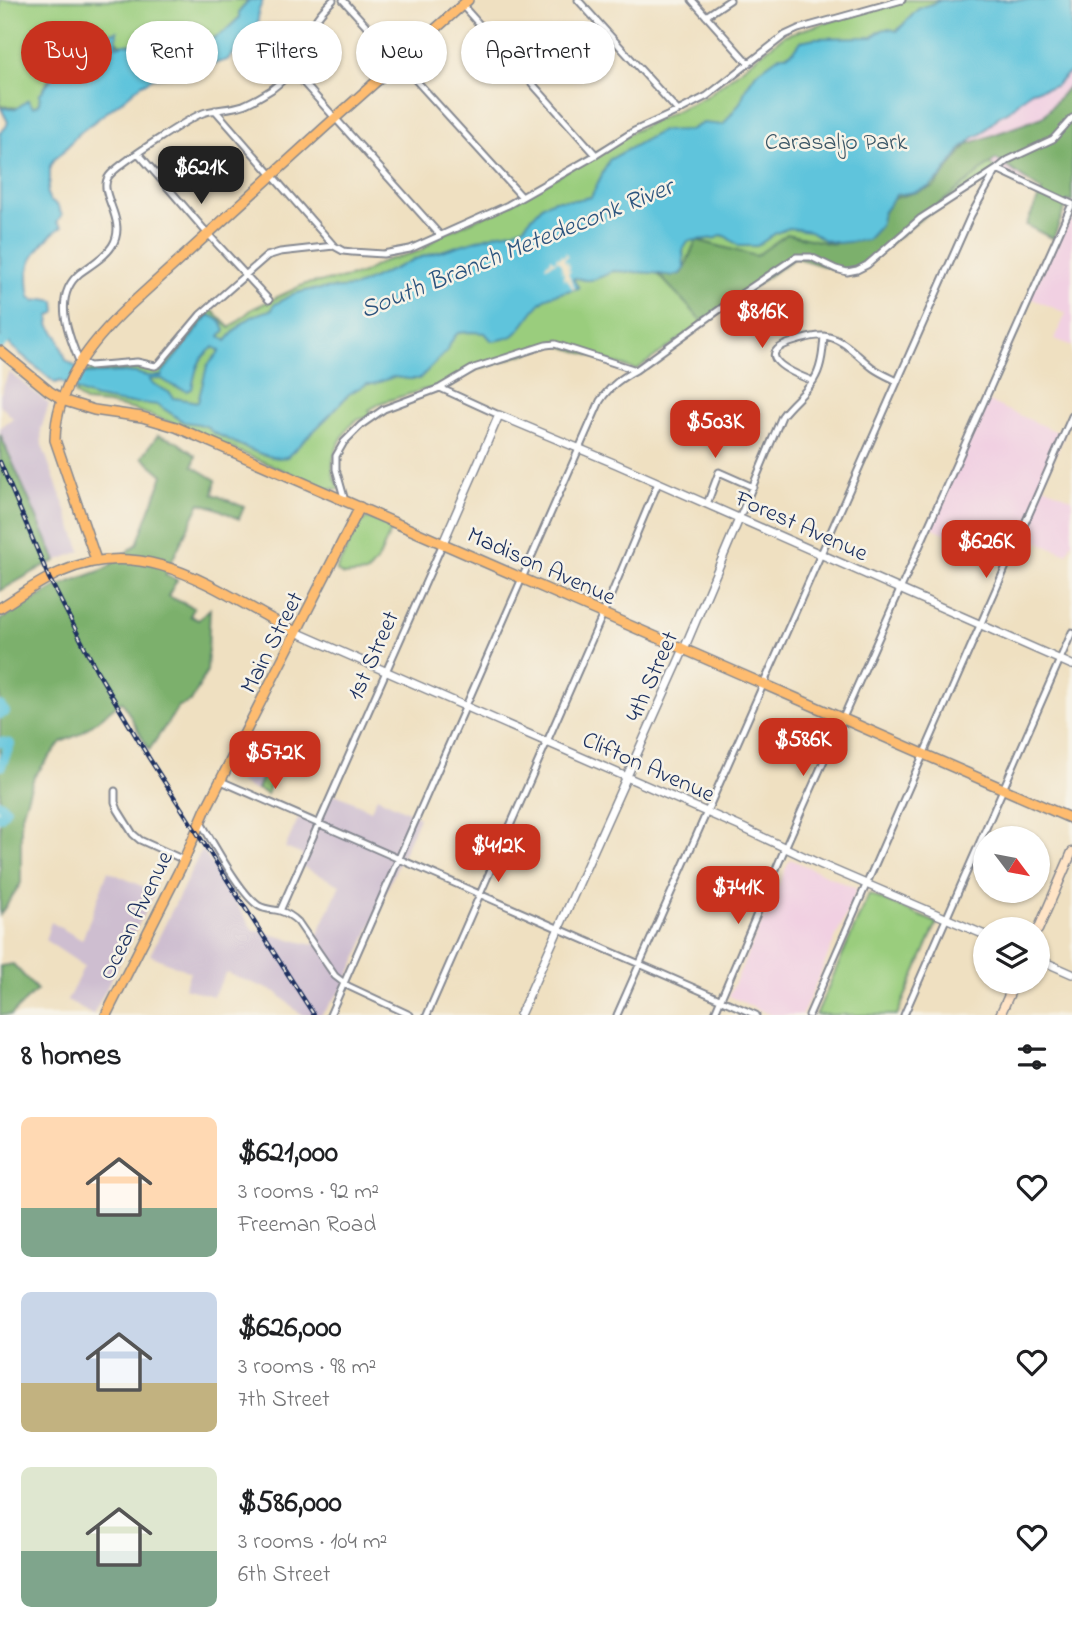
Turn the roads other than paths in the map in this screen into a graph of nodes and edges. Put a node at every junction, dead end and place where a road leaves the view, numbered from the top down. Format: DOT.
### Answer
graph roads {
  1 [pos="333,0"];
  2 [pos="343,0"];
  3 [pos="578,0"];
  4 [pos="692,0"];
  5 [pos="730,0"];
  6 [pos="902,0"];
  7 [pos="463,2"];
  8 [pos="706,16"];
  9 [pos="315,21"];
  10 [pos="362,21"];
  11 [pos="442,21"];
  12 [pos="748,62"];
  13 [pos="277,84"];
  14 [pos="305,84"];
  15 [pos="374,84"];
  16 [pos="420,84"];
  17 [pos="215,110"];
  18 [pos="678,111"];
  19 [pos="336,118"];
  20 [pos="1072,118"];
  21 [pos="138,153"];
  22 [pos="596,155"];
  23 [pos="997,169"];
  24 [pos="272,176"];
  25 [pos="522,197"];
  26 [pos="1072,204"];
  27 [pos="208,234"];
  28 [pos="440,235"];
  29 [pos="334,246"];
  30 [pos="245,274"];
  31 [pos="269,300"];
  32 [pos="824,336"];
  33 [pos="2,352"];
  34 [pos="79,362"];
  35 [pos="636,370"];
  36 [pos="813,381"];
  37 [pos="897,381"];
  38 [pos="440,388"];
  39 [pos="63,398"];
  40 [pos="499,415"];
  41 [pos="1072,416"];
  42 [pos="580,449"];
  43 [pos="658,482"];
  44 [pos="753,486"];
  45 [pos="345,501"];
  46 [pos="707,504"];
  47 [pos="360,507"];
  48 [pos="739,519"];
  49 [pos="443,543"];
  50 [pos="820,553"];
  51 [pos="96,560"];
  52 [pos="523,578"];
  53 [pos="901,590"];
  54 [pos="0,608"];
  55 [pos="603,614"];
  56 [pos="980,625"];
  57 [pos="296,632"];
  58 [pos="1072,632"];
  59 [pos="684,649"];
  60 [pos="1060,660"];
  61 [pos="1072,665"];
  62 [pos="386,672"];
  63 [pos="764,684"];
  64 [pos="466,707"];
  65 [pos="844,718"];
  66 [pos="546,742"];
  67 [pos="924,754"];
  68 [pos="627,777"];
  69 [pos="221,781"];
  70 [pos="1004,789"];
  71 [pos="115,791"];
  72 [pos="706,812"];
  73 [pos="1072,819"];
  74 [pos="319,824"];
  75 [pos="198,826"];
  76 [pos="785,848"];
  77 [pos="1072,852"];
  78 [pos="184,860"];
  79 [pos="399,860"];
  80 [pos="867,884"];
  81 [pos="479,894"];
  82 [pos="280,911"];
  83 [pos="1044,917"];
  84 [pos="947,918"];
  85 [pos="559,929"];
  86 [pos="973,930"];
  87 [pos="1050,964"];
  88 [pos="639,965"];
  89 [pos="1072,974"];
  90 [pos="345,984"];
  91 [pos="1010,994"];
  92 [pos="721,1000"];
  93 [pos="106,1015"];
  94 [pos="330,1015"];
  95 [pos="410,1015"];
  96 [pos="427,1015"];
  97 [pos="520,1015"];
  98 [pos="617,1015"];
  99 [pos="714,1015"];
  100 [pos="756,1015"];
  101 [pos="809,1015"];
  102 [pos="904,1015"];
  103 [pos="1000,1015"];
  1 -- 9 [label="street"];
  2 -- 10 [label="street"];
  3 -- 18 [label="street"];
  4 -- 8 [label="street"];
  5 -- 8 [label="street"];
  6 -- 12 [label="street"];
  7 -- 11 [label="main road"];
  7 -- 22 [label="street"];
  8 -- 12 [label="street"];
  12 -- 18 [label="street"];
  13 -- 17 [label="street"];
  14 -- 19 [label="street"];
  15 -- 19 [label="main road"];
  16 -- 25 [label="street"];
  17 -- 21 [label="street"];
  17 -- 24 [label="street"];
  18 -- 22 [label="street"];
  19 -- 24 [label="main road"];
  19 -- 28 [label="street"];
  20 -- 23 [label="street"];
  21 -- 27 [label="street"];
  21 -- 34 [label="street"];
  22 -- 25 [label="street"];
  23 -- 26 [label="street"];
  23 -- 35 [label="street"];
  23 -- 37 [label="street"];
  24 -- 27 [label="main road"];
  24 -- 29 [label="street"];
  25 -- 28 [label="street"];
  26 -- 53 [label="street"];
  27 -- 30 [label="street"];
  27 -- 34 [label="main road"];
  28 -- 29 [label="street"];
  29 -- 30 [label="street"];
  30 -- 31 [label="street"];
  30 -- 34 [label="street"];
  32 -- 36 [label="street"];
  32 -- 36 [label="street"];
  32 -- 37 [label="street"];
  33 -- 39 [label="main road, Madison Avenue"];
  34 -- 39 [label="main road"];
  35 -- 38 [label="street"];
  35 -- 42 [label="street"];
  36 -- 44 [label="street, 4th Street"];
  37 -- 50 [label="street"];
  38 -- 40 [label="street, Forest Avenue"];
  38 -- 45 [label="street"];
  39 -- 45 [label="main road, Madison Avenue"];
  39 -- 51 [label="main road"];
  40 -- 42 [label="street, Forest Avenue"];
  40 -- 49 [label="street, 1st Street"];
  41 -- 56 [label="street"];
  42 -- 43 [label="street, Forest Avenue"];
  42 -- 52 [label="street"];
  43 -- 46 [label="street, Forest Avenue"];
  43 -- 55 [label="street"];
  44 -- 46 [label="street"];
  44 -- 48 [label="street, 4th Street"];
  45 -- 47 [label="main road, Madison Avenue"];
  46 -- 48 [label="street, Forest Avenue"];
  47 -- 49 [label="main road, Madison Avenue"];
  47 -- 57 [label="main road, Main Street"];
  48 -- 50 [label="street, Forest Avenue"];
  48 -- 59 [label="street, 4th Street"];
  49 -- 52 [label="main road, Madison Avenue"];
  49 -- 62 [label="street, 1st Street"];
  50 -- 53 [label="street, Forest Avenue"];
  50 -- 63 [label="street"];
  51 -- 54 [label="main road"];
  51 -- 57 [label="main road"];
  52 -- 55 [label="main road, Madison Avenue"];
  52 -- 64 [label="street"];
  53 -- 56 [label="street, Forest Avenue"];
  53 -- 65 [label="street"];
  55 -- 59 [label="main road, Madison Avenue"];
  55 -- 66 [label="street"];
  56 -- 60 [label="street, Forest Avenue"];
  56 -- 67 [label="street"];
  57 -- 62 [label="street, Clifton Avenue"];
  57 -- 69 [label="main road, Main Street"];
  58 -- 60 [label="street"];
  59 -- 63 [label="main road, Madison Avenue"];
  59 -- 68 [label="street, 4th Street"];
  60 -- 61 [label="street, Forest Avenue"];
  60 -- 70 [label="street"];
  62 -- 64 [label="street, Clifton Avenue"];
  62 -- 74 [label="street, 1st Street"];
  63 -- 65 [label="main road, Madison Avenue"];
  63 -- 72 [label="street"];
  64 -- 66 [label="street, Clifton Avenue"];
  64 -- 79 [label="street"];
  65 -- 67 [label="main road, Madison Avenue"];
  65 -- 76 [label="street"];
  66 -- 68 [label="street, Clifton Avenue"];
  66 -- 81 [label="street"];
  67 -- 70 [label="main road, Madison Avenue"];
  67 -- 80 [label="street"];
  68 -- 72 [label="street, Clifton Avenue"];
  68 -- 85 [label="street, 4th Street"];
  69 -- 74 [label="street"];
  69 -- 75 [label="main road, Main Street"];
  70 -- 73 [label="main road, Madison Avenue"];
  70 -- 84 [label="street"];
  71 -- 78 [label="street"];
  72 -- 76 [label="street, Clifton Avenue"];
  72 -- 88 [label="street"];
  74 -- 79 [label="street"];
  74 -- 82 [label="street, 1st Street"];
  75 -- 78 [label="main road, Ocean Avenue"];
  75 -- 82 [label="street"];
  76 -- 80 [label="street, Clifton Avenue"];
  76 -- 92 [label="street"];
  77 -- 83 [label="main road"];
  78 -- 93 [label="main road, Ocean Avenue"];
  79 -- 81 [label="street"];
  79 -- 90 [label="street"];
  80 -- 84 [label="street, Clifton Avenue"];
  80 -- 101 [label="street"];
  81 -- 85 [label="street"];
  81 -- 96 [label="street"];
  82 -- 90 [label="street"];
  84 -- 86 [label="street, Clifton Avenue"];
  84 -- 102 [label="street"];
  85 -- 88 [label="street"];
  85 -- 97 [label="street, 4th Street"];
  87 -- 89 [label="street"];
  88 -- 92 [label="street"];
  88 -- 98 [label="street"];
  90 -- 94 [label="street"];
  90 -- 95 [label="street"];
  91 -- 103 [label="main road"];
  92 -- 99 [label="street"];
  92 -- 100 [label="street"];
}
